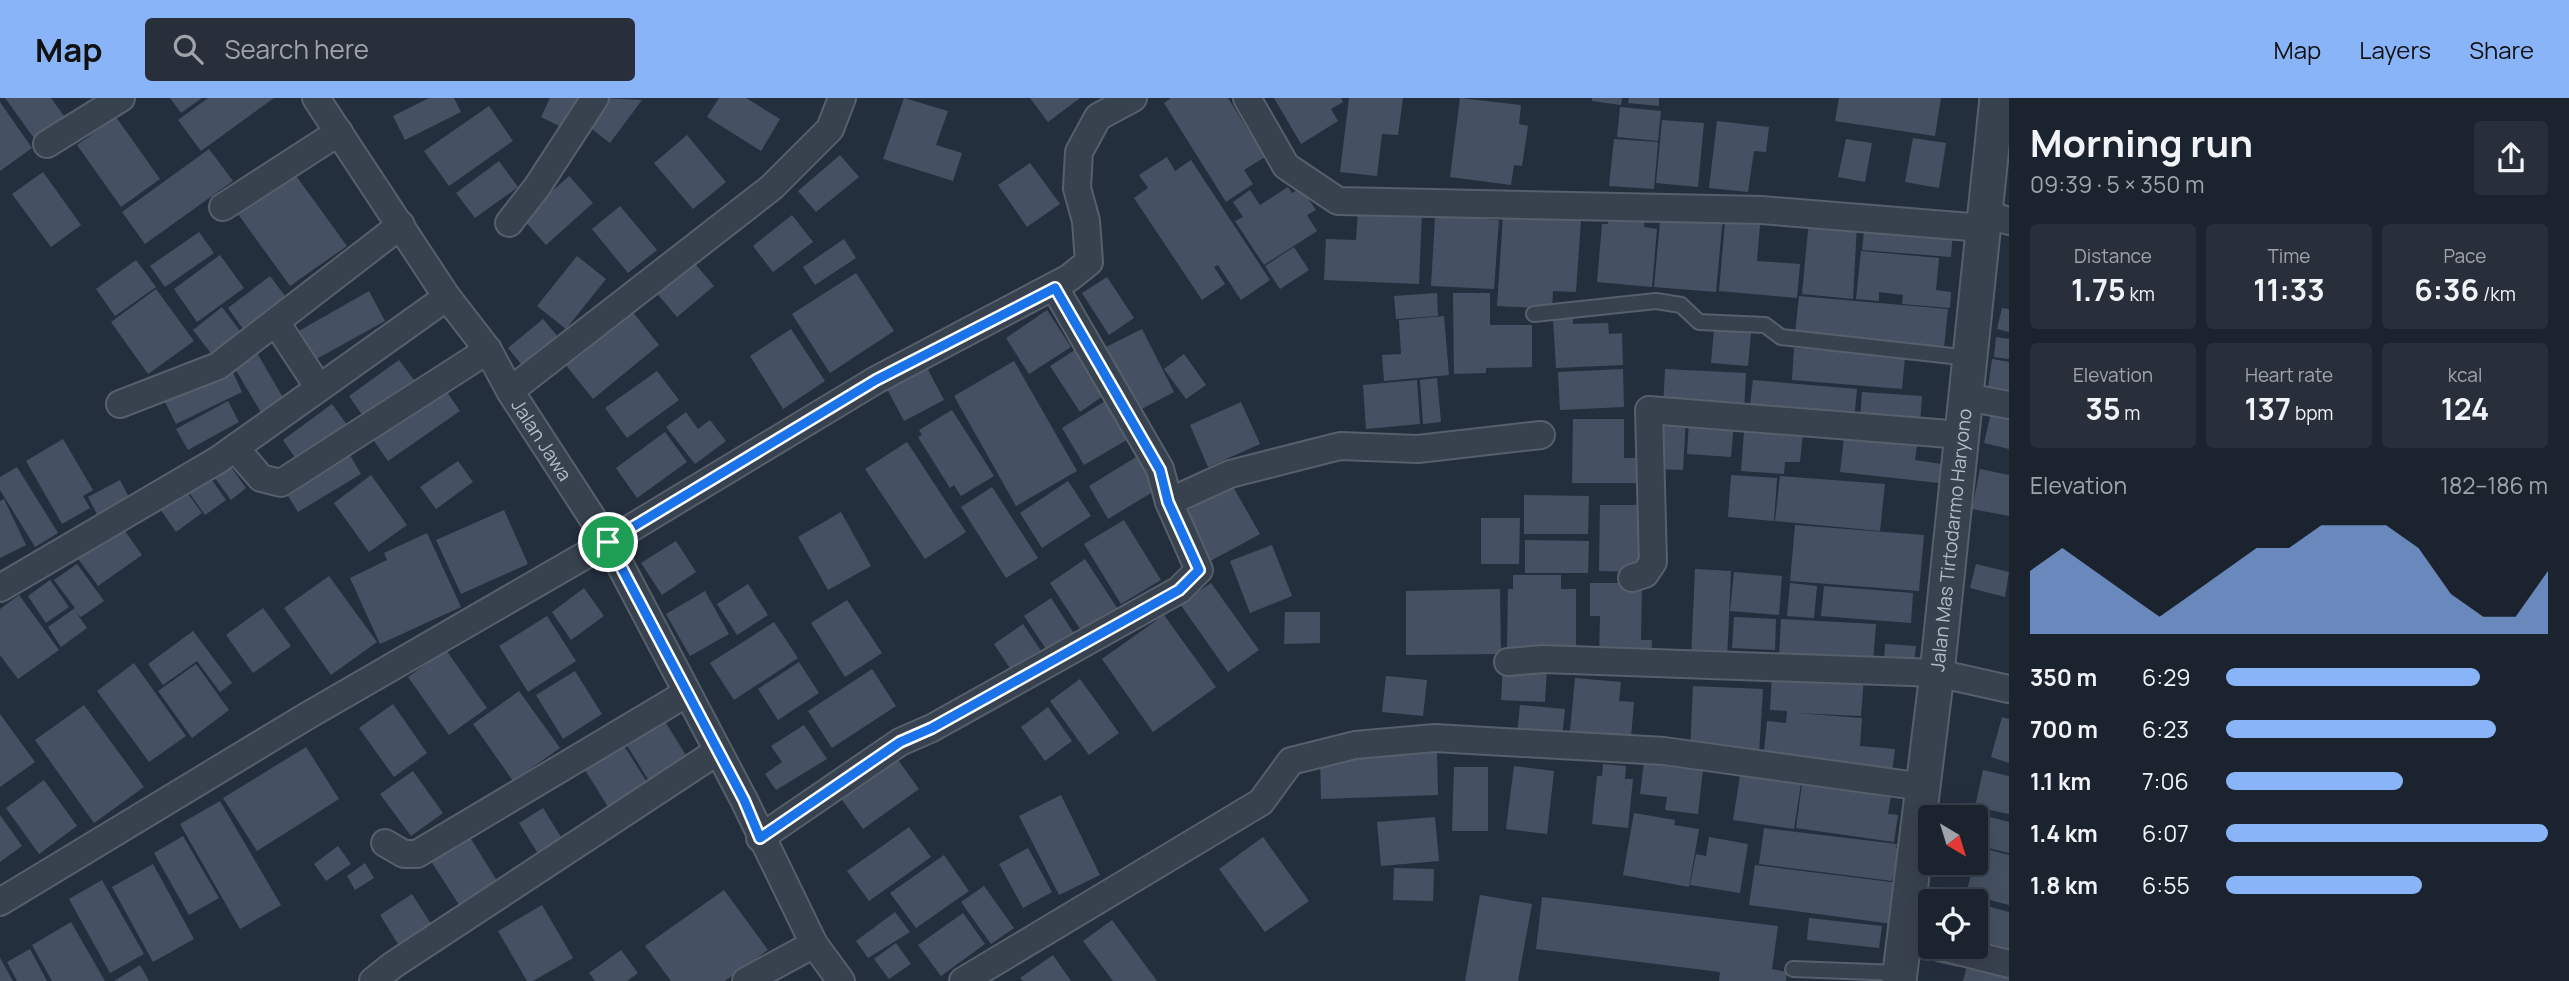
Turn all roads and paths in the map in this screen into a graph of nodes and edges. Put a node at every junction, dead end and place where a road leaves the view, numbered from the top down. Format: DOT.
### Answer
graph roads {
  1 [pos="121,98"];
  2 [pos="316,98"];
  3 [pos="595,98"];
  4 [pos="842,98"];
  5 [pos="1133,98"];
  6 [pos="1247,98"];
  7 [pos="1997,98"];
  8 [pos="1102,108"];
  9 [pos="339,132"];
  10 [pos="47,144"];
  11 [pos="223,207"];
  12 [pos="1992,221"];
  13 [pos="509,223"];
  14 [pos="401,226"];
  15 [pos="1055,288"];
  16 [pos="447,297"];
  17 [pos="1534,314"];
  18 [pos="277,324"];
  19 [pos="488,350"];
  20 [pos="1970,358"];
  21 [pos="319,388"];
  22 [pos="510,391"];
  23 [pos="1966,397"];
  24 [pos="120,404"];
  25 [pos="2009,405"];
  26 [pos="1541,435"];
  27 [pos="1962,435"];
  28 [pos="235,448"];
  29 [pos="1168,502"];
  30 [pos="608,542"];
  31 [pos="1632,578"];
  32 [pos="0,588"];
  33 [pos="1508,662"];
  34 [pos="1937,673"];
  35 [pos="2009,689"];
  36 [pos="687,692"];
  37 [pos="718,751"];
  38 [pos="1924,788"];
  39 [pos="760,838"];
  40 [pos="385,843"];
  41 [pos="0,902"];
  42 [pos="1917,942"];
  43 [pos="814,944"];
  44 [pos="1988,959"];
  45 [pos="2009,964"];
  46 [pos="1793,968"];
  47 [pos="1899,977"];
  48 [pos="373,981"];
  49 [pos="747,981"];
  50 [pos="842,981"];
  51 [pos="963,981"];
  1 -- 10 [label="street"];
  2 -- 9 [label="street, Jalan Jawa"];
  3 -- 13 [label="street"];
  4 -- 22 [label="street"];
  5 -- 8 [label="street"];
  6 -- 12 [label="street"];
  7 -- 12 [label="street, Jalan Mas Tirtodarmo Haryono"];
  8 -- 15 [label="street"];
  9 -- 11 [label="street"];
  9 -- 14 [label="street, Jalan Jawa"];
  12 -- 20 [label="street, Jalan Mas Tirtodarmo Haryono"];
  14 -- 16 [label="street, Jalan Jawa"];
  14 -- 18 [label="street"];
  15 -- 29 [label="street"];
  15 -- 30 [label="street"];
  16 -- 19 [label="street, Jalan Jawa"];
  16 -- 21 [label="street"];
  17 -- 20 [label="lane"];
  18 -- 21 [label="street"];
  18 -- 24 [label="street"];
  19 -- 22 [label="street, Jalan Jawa"];
  19 -- 28 [label="street"];
  20 -- 23 [label="street, Jalan Mas Tirtodarmo Haryono"];
  21 -- 28 [label="street"];
  22 -- 30 [label="street, Jalan Jawa"];
  23 -- 25 [label="street"];
  23 -- 27 [label="street, Jalan Mas Tirtodarmo Haryono"];
  26 -- 29 [label="street"];
  27 -- 31 [label="street"];
  27 -- 34 [label="street, Jalan Mas Tirtodarmo Haryono"];
  28 -- 32 [label="street"];
  29 -- 39 [label="street"];
  30 -- 36 [label="street, Jalan Jawa"];
  30 -- 41 [label="street"];
  33 -- 34 [label="street"];
  34 -- 35 [label="street"];
  34 -- 38 [label="street, Jalan Mas Tirtodarmo Haryono"];
  36 -- 37 [label="street, Jalan Jawa"];
  36 -- 40 [label="street"];
  37 -- 39 [label="street, Jalan Jawa"];
  37 -- 48 [label="street"];
  38 -- 42 [label="street, Jalan Mas Tirtodarmo Haryono"];
  38 -- 51 [label="street"];
  39 -- 43 [label="street, Jalan Jawa"];
  42 -- 47 [label="street, Jalan Mas Tirtodarmo Haryono"];
  43 -- 49 [label="street"];
  43 -- 50 [label="street, Jalan Jawa"];
  44 -- 45 [label="street"];
  46 -- 47 [label="lane"];
}
